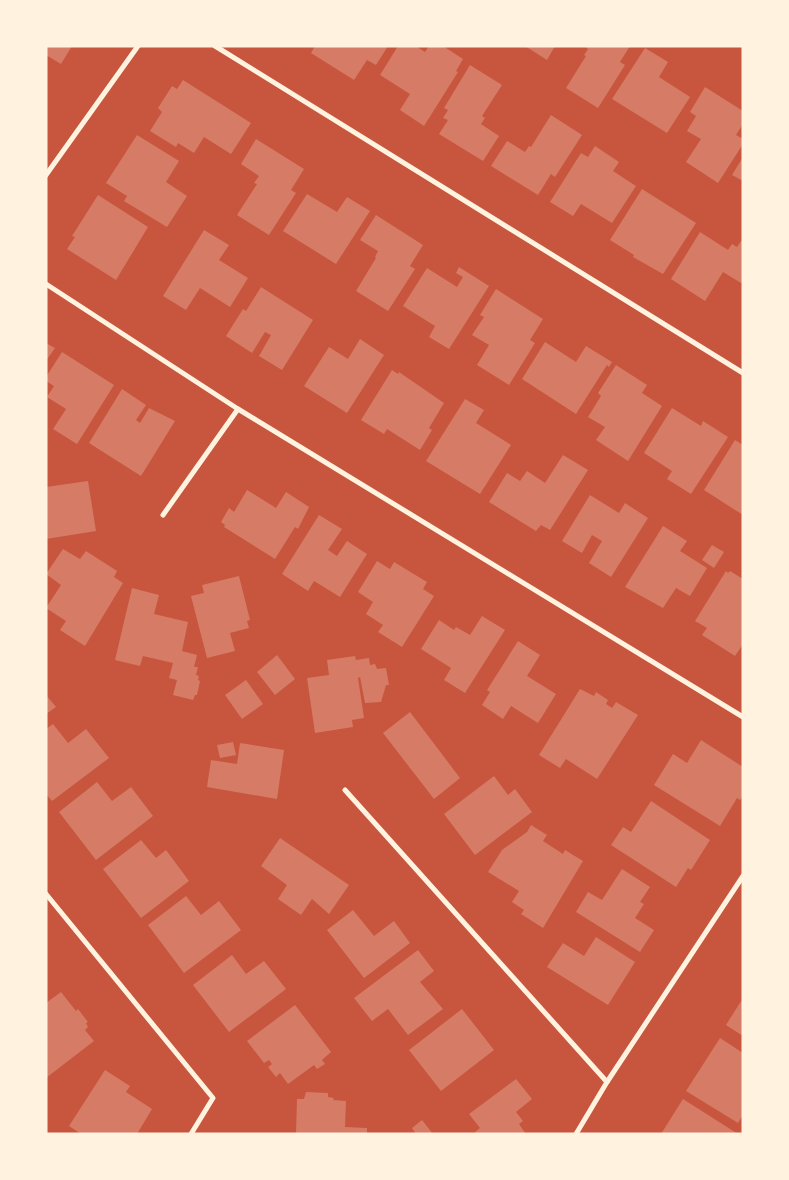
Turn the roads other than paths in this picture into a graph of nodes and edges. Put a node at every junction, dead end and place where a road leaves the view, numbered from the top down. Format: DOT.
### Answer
graph roads {
  1 [pos="138,46"];
  2 [pos="215,46"];
  3 [pos="46,175"];
  4 [pos="46,284"];
  5 [pos="743,372"];
  6 [pos="238,409"];
  7 [pos="163,515"];
  8 [pos="743,718"];
  9 [pos="345,790"];
  10 [pos="743,876"];
  11 [pos="46,894"];
  12 [pos="607,1082"];
  13 [pos="191,1134"];
  14 [pos="576,1134"];
  1 -- 3 [label="street"];
  2 -- 5 [label="street"];
  4 -- 6 [label="street"];
  6 -- 7 [label="street"];
  6 -- 8 [label="street"];
  9 -- 12 [label="street"];
  10 -- 12 [label="street"];
  11 -- 13 [label="street"];
  12 -- 14 [label="street"];
}
